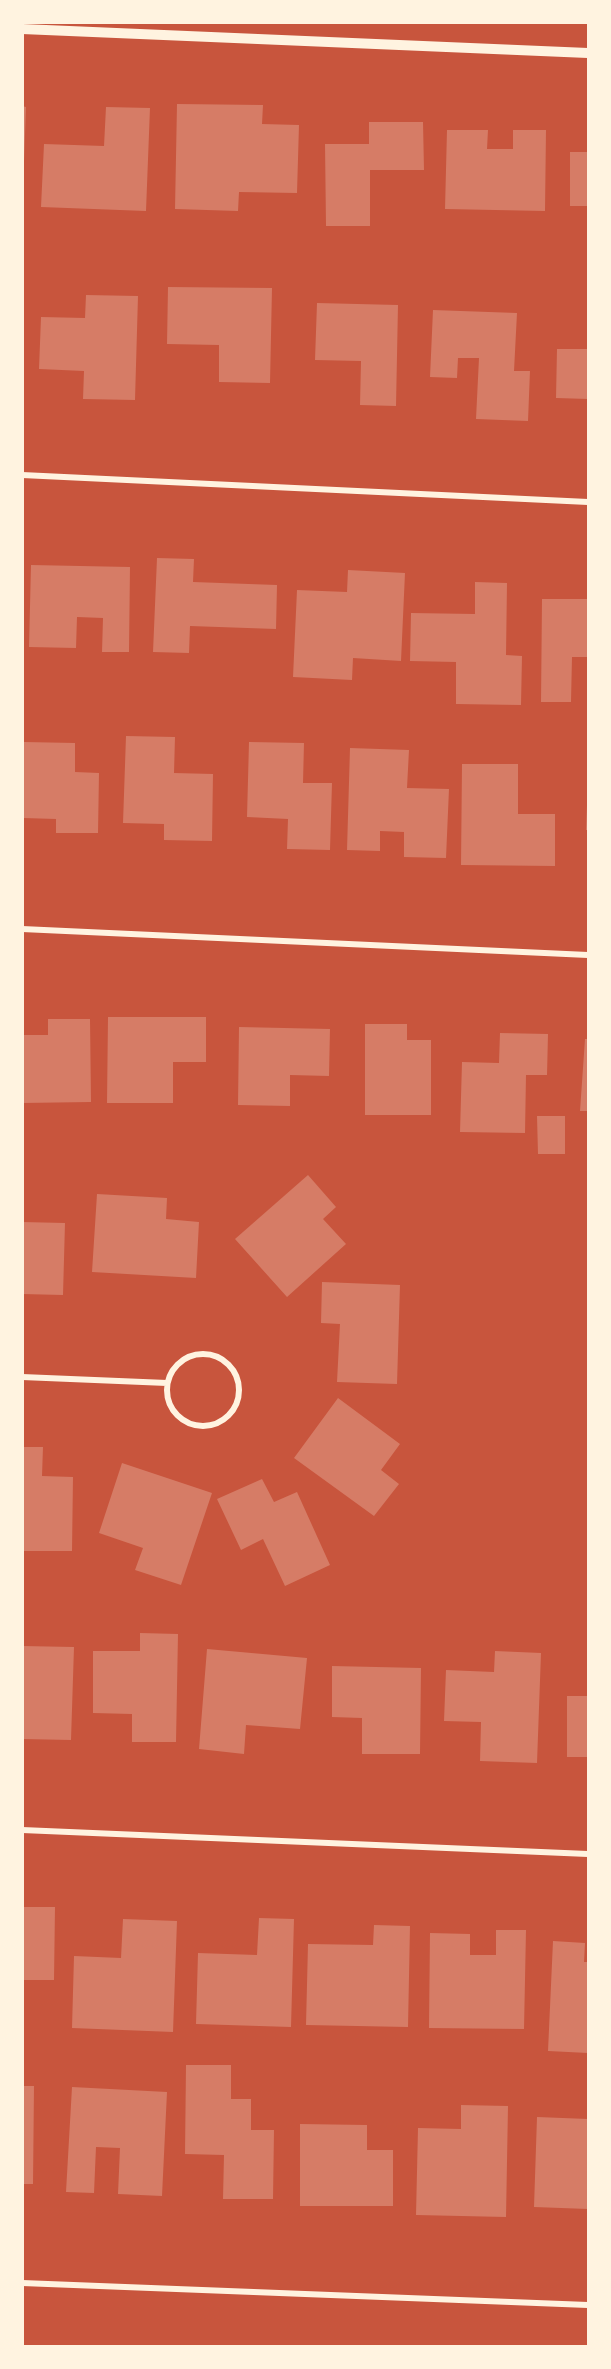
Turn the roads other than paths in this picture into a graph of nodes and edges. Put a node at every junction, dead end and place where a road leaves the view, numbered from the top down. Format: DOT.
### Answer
graph roads {
  1 [pos="22,29"];
  2 [pos="588,53"];
  3 [pos="22,475"];
  4 [pos="588,502"];
  5 [pos="22,929"];
  6 [pos="588,956"];
  7 [pos="22,1377"];
  8 [pos="167,1383"];
  9 [pos="22,1830"];
  10 [pos="588,1854"];
  11 [pos="22,2283"];
  12 [pos="588,2305"];
  1 -- 2 [label="street"];
  3 -- 4 [label="street"];
  5 -- 6 [label="street"];
  7 -- 8 [label="street"];
  8 -- 8 [label="street"];
  9 -- 10 [label="street"];
  11 -- 12 [label="street"];
}
